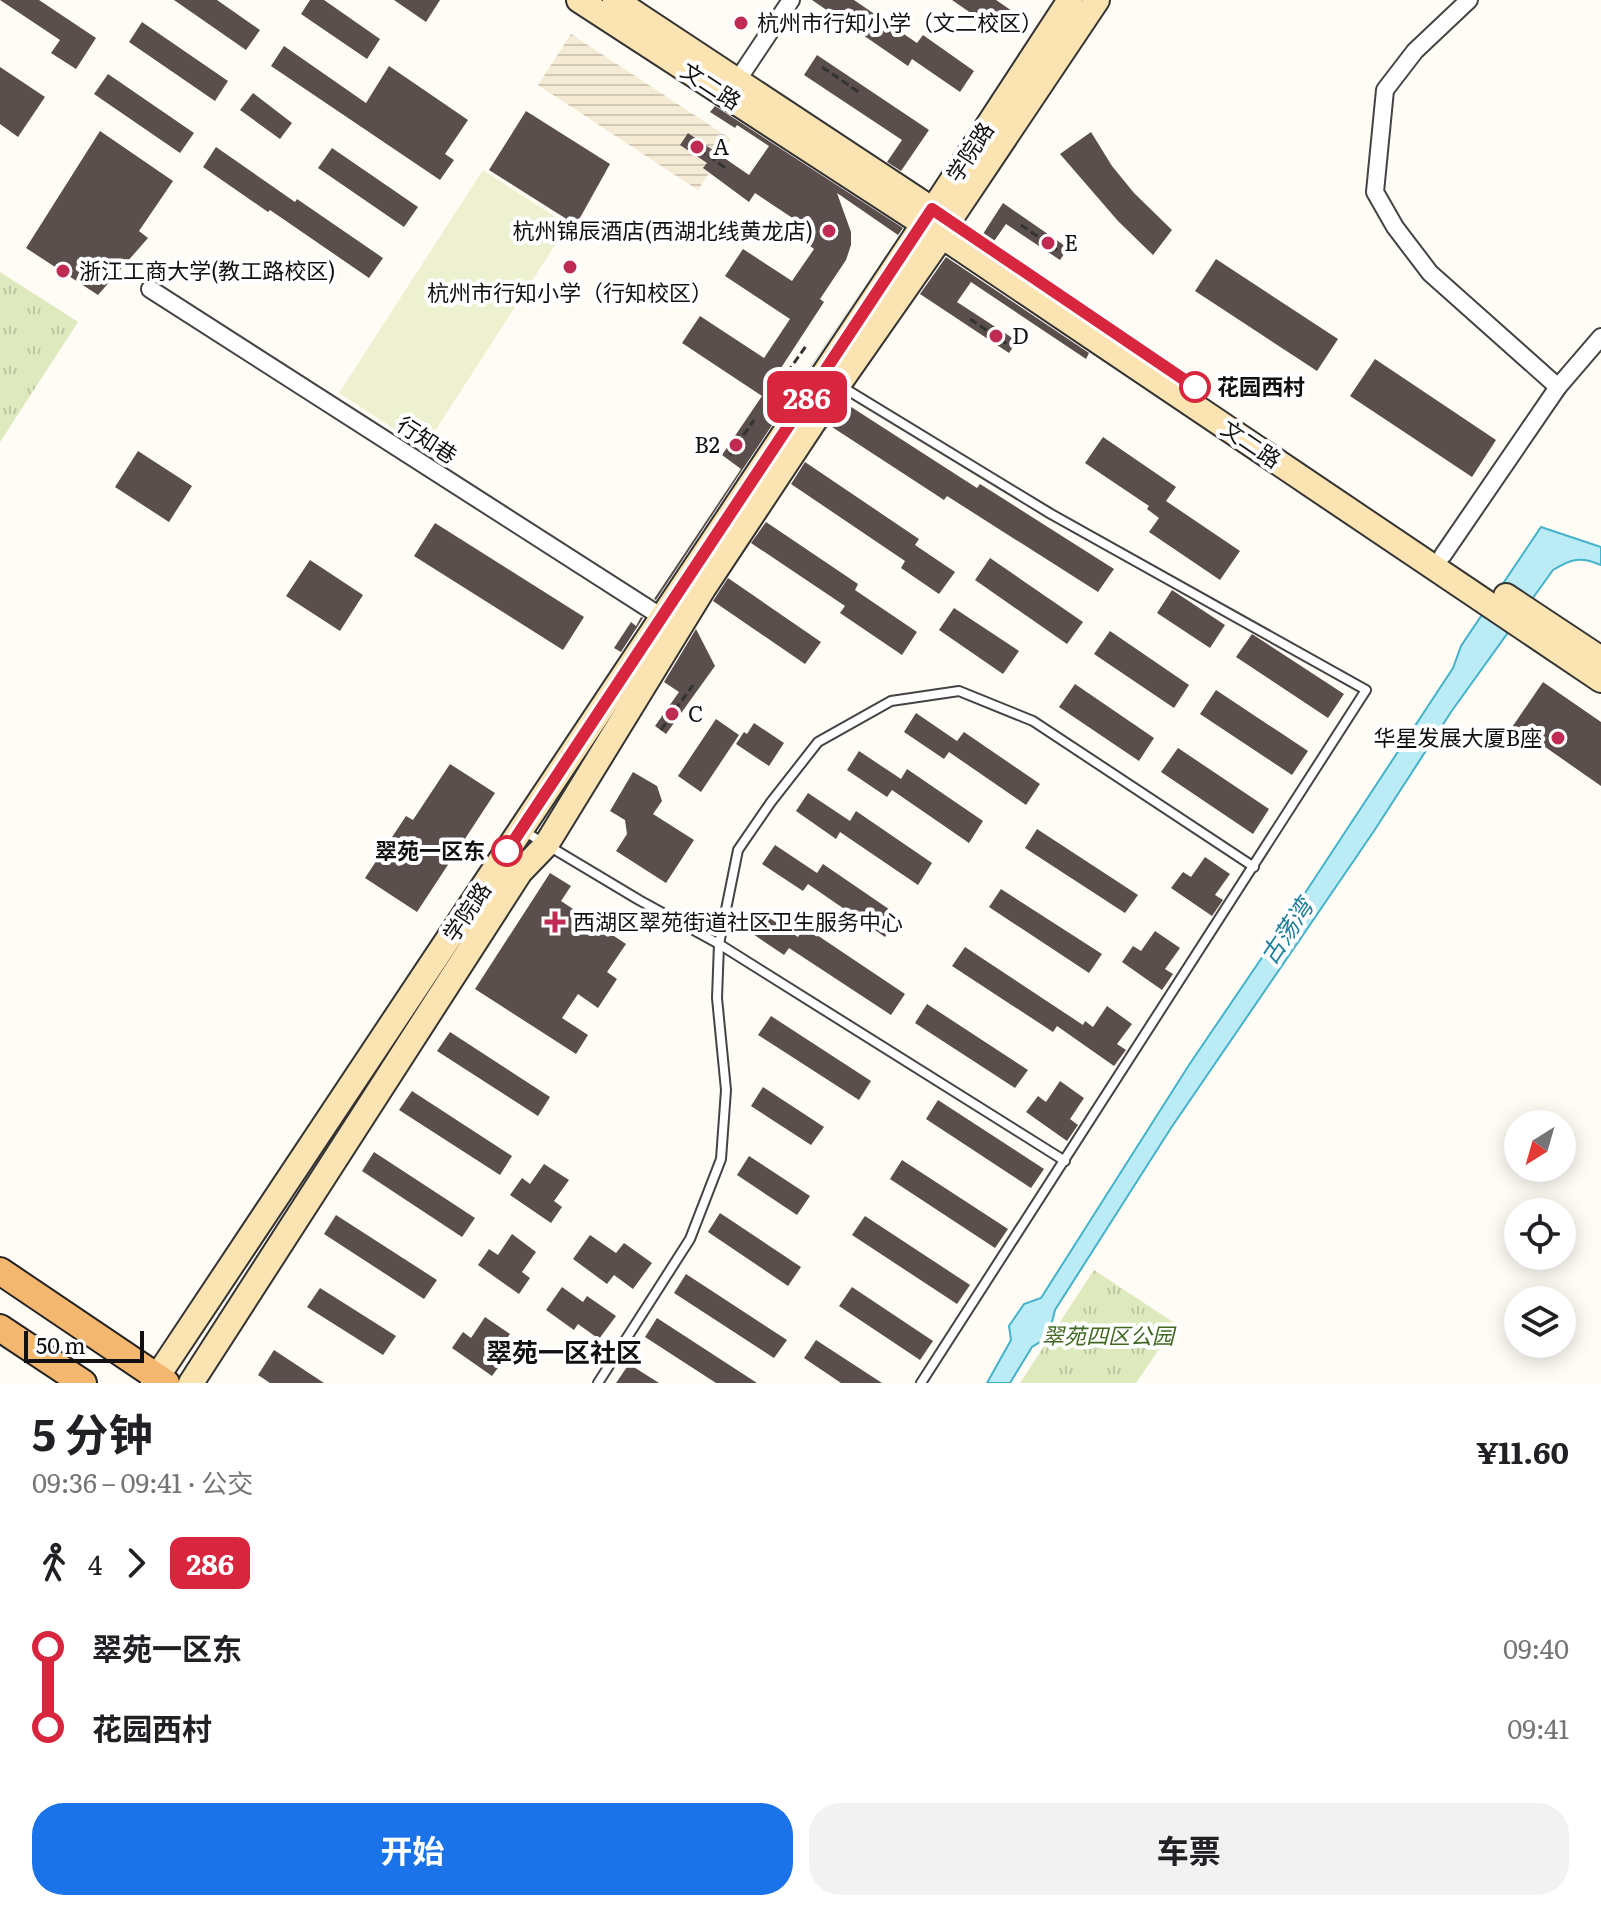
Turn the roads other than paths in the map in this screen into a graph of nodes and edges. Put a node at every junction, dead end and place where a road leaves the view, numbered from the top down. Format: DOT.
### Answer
graph roads {
  1 [pos="579,0"];
  2 [pos="615,0"];
  3 [pos="791,0"];
  4 [pos="1070,0"];
  5 [pos="1097,0"];
  6 [pos="1469,0"];
  7 [pos="737,81"];
  8 [pos="936,223"];
  9 [pos="150,289"];
  10 [pos="1601,337"];
  11 [pos="838,385"];
  12 [pos="1558,387"];
  13 [pos="1443,555"];
  14 [pos="1487,593"];
  15 [pos="1527,620"];
  16 [pos="670,623"];
  17 [pos="1601,659"];
  18 [pos="1601,680"];
  19 [pos="521,830"];
  20 [pos="546,845"];
  21 [pos="1254,867"];
  22 [pos="719,944"];
  23 [pos="1065,1161"];
  24 [pos="0,1271"];
  25 [pos="0,1328"];
  26 [pos="159,1381"];
  27 [pos="83,1383"];
  28 [pos="191,1383"];
  29 [pos="598,1383"];
  30 [pos="921,1383"];
  1 -- 8 [label="main road, 文二路"];
  2 -- 7 [label="main road, 文二路"];
  3 -- 7 [label="street"];
  4 -- 8 [label="main road, 学院路"];
  5 -- 8 [label="main road, 学院路"];
  6 -- 12 [label="street"];
  7 -- 8 [label="main road, 文二路"];
  8 -- 11 [label="main road, 学院路"];
  8 -- 13 [label="main road, 文二路"];
  8 -- 14 [label="main road, 文二路"];
  8 -- 16 [label="main road, 学院路"];
  9 -- 16 [label="street, 行知巷"];
  10 -- 12 [label="street"];
  11 -- 16 [label="main road, 学院路"];
  11 -- 21 [label="lane"];
  12 -- 13 [label="street"];
  13 -- 14 [label="main road, 文二路"];
  14 -- 15 [label="main road, 文二路"];
  15 -- 17 [label="main road, 文二路"];
  15 -- 18 [label="main road, 文二路"];
  16 -- 19 [label="main road, 学院路"];
  16 -- 20 [label="main road, 学院路"];
  19 -- 20 [label="lane"];
  19 -- 26 [label="main road, 学院路"];
  20 -- 22 [label="lane"];
  20 -- 28 [label="main road, 学院路"];
  21 -- 22 [label="lane"];
  21 -- 23 [label="lane"];
  22 -- 23 [label="lane"];
  22 -- 29 [label="lane"];
  23 -- 30 [label="lane"];
  24 -- 26 [label="main road"];
  25 -- 27 [label="main road"];
}
